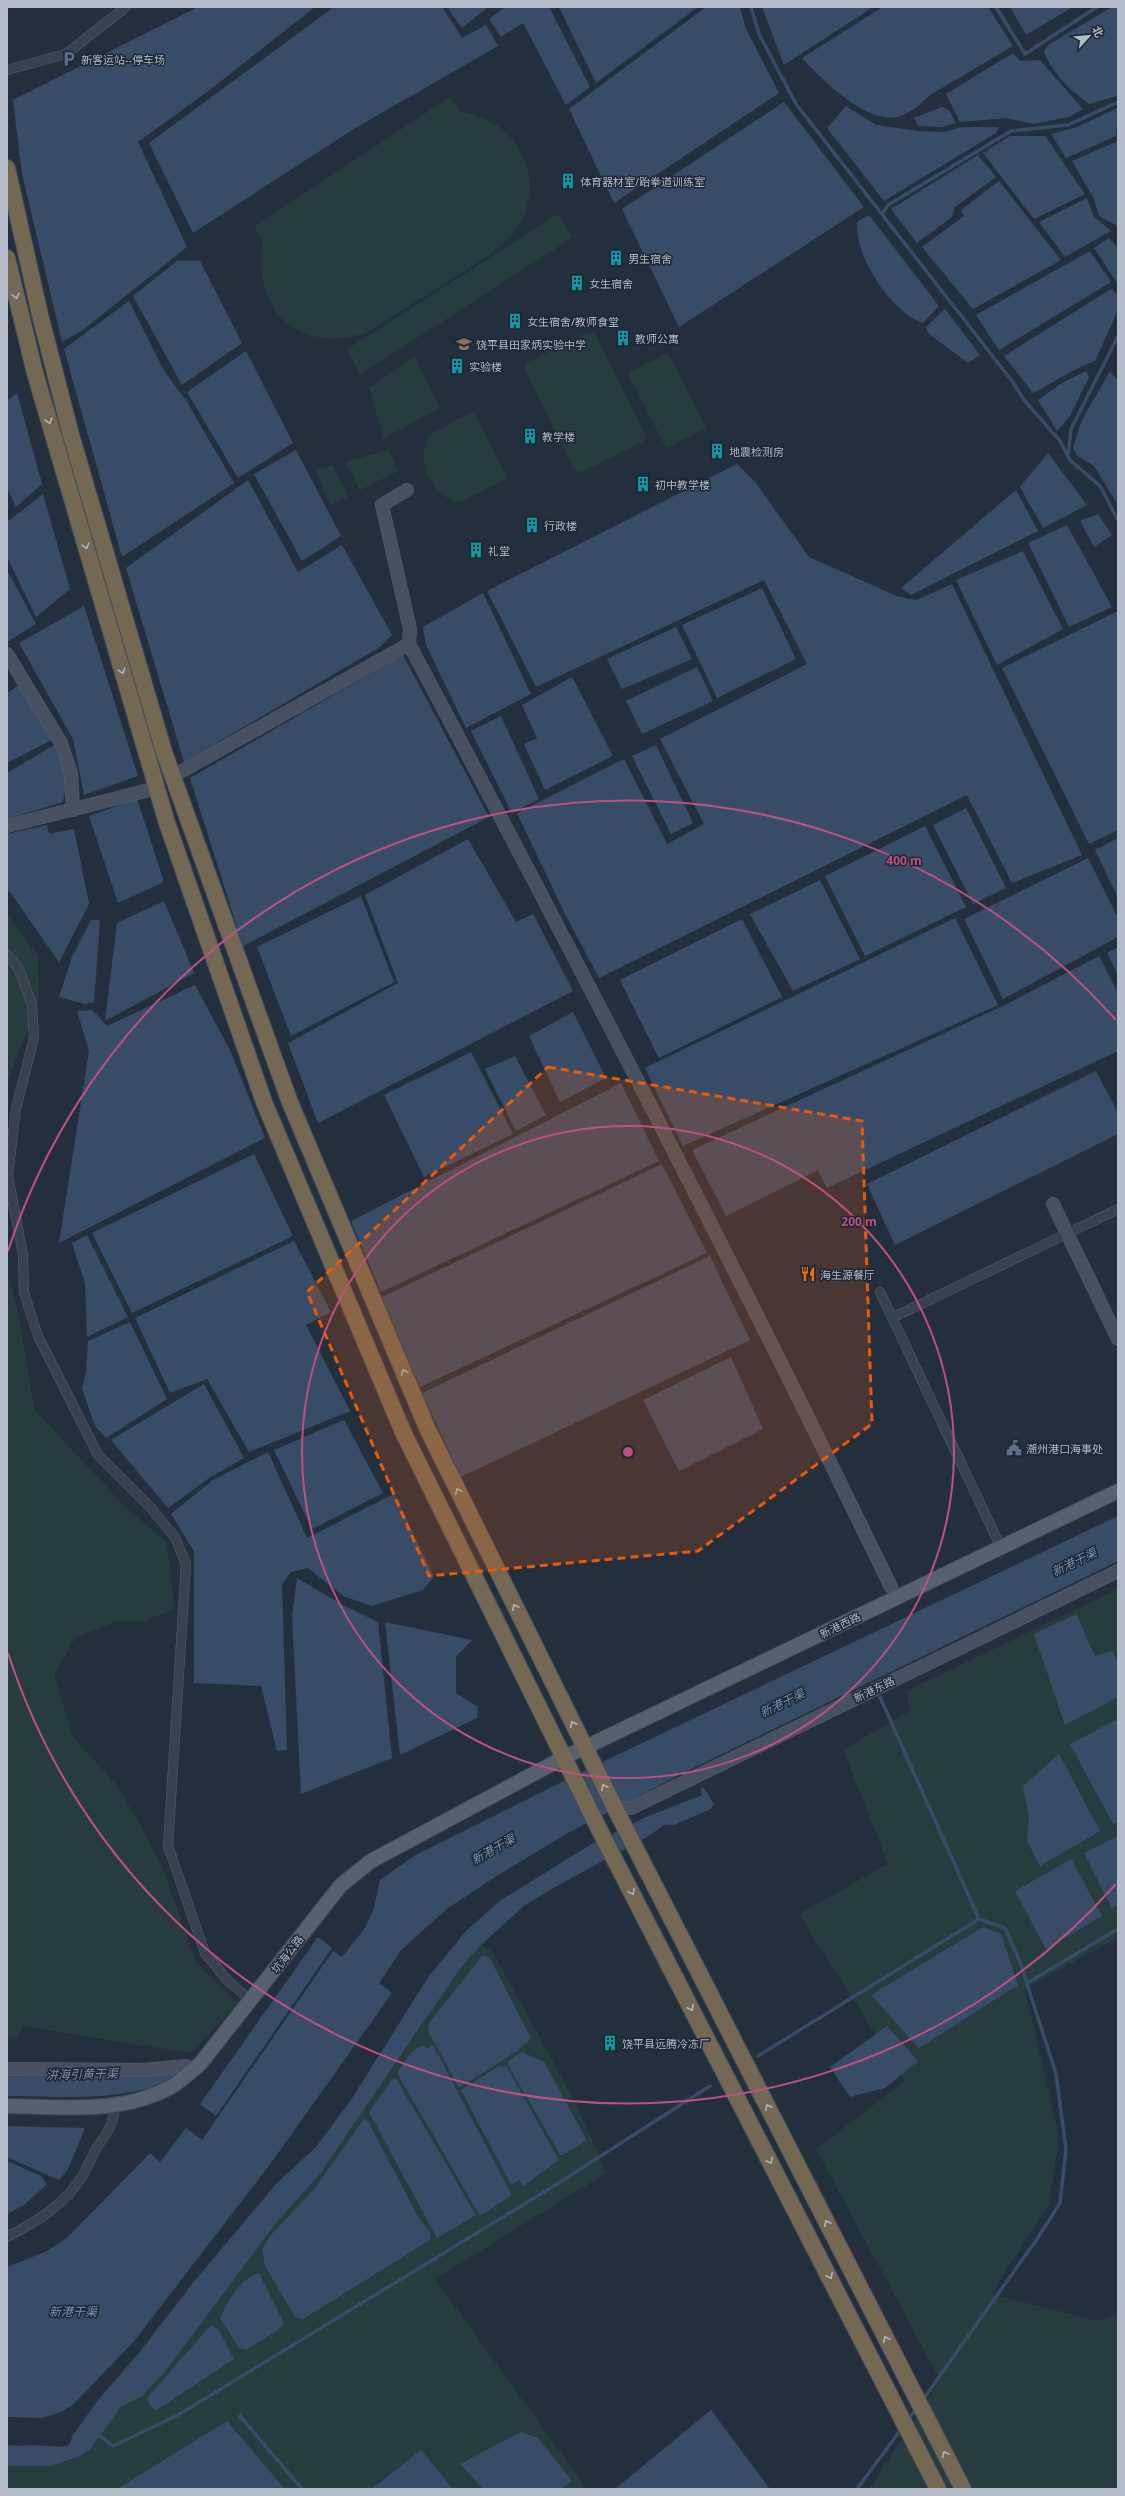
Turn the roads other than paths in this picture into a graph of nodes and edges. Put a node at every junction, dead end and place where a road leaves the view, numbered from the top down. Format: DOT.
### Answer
graph roads {
  1 [pos="126,7"];
  2 [pos="7,70"];
  3 [pos="7,168"];
  4 [pos="7,258"];
  5 [pos="407,490"];
  6 [pos="409,644"];
  7 [pos="7,654"];
  8 [pos="164,752"];
  9 [pos="147,757"];
  10 [pos="173,776"];
  11 [pos="157,788"];
  12 [pos="73,810"];
  13 [pos="187,816"];
  14 [pos="167,823"];
  15 [pos="7,826"];
  16 [pos="7,955"];
  17 [pos="1053,1204"];
  18 [pos="1118,1209"];
  19 [pos="1067,1233"];
  20 [pos="880,1292"];
  21 [pos="892,1318"];
  22 [pos="1118,1339"];
  23 [pos="1118,1491"];
  24 [pos="997,1539"];
  25 [pos="1118,1571"];
  26 [pos="891,1588"];
  27 [pos="587,1753"];
  28 [pos="563,1758"];
  29 [pos="623,1813"];
  30 [pos="246,1996"];
  31 [pos="186,2066"];
  32 [pos="7,2069"];
  33 [pos="756,2084"];
  34 [pos="736,2096"];
  35 [pos="7,2106"];
  36 [pos="114,2115"];
  37 [pos="7,2237"];
  38 [pos="938,2489"];
  39 [pos="963,2489"];
  1 -- 2 [label="street"];
  3 -- 8 [label="highway"];
  4 -- 9 [label="highway, one-way"];
  5 -- 6 [label="street"];
  6 -- 10 [label="street"];
  6 -- 26 [label="street"];
  7 -- 12 [label="street"];
  8 -- 9 [label="highway"];
  8 -- 10 [label="highway"];
  9 -- 11 [label="highway"];
  10 -- 13 [label="highway"];
  11 -- 12 [label="street"];
  11 -- 14 [label="highway"];
  12 -- 15 [label="street"];
  13 -- 14 [label="highway"];
  27 -- 13 [label="highway, one-way"];
  14 -- 28 [label="highway"];
  16 -- 30 [label="street"];
  17 -- 19 [label="street"];
  18 -- 19 [label="street"];
  19 -- 21 [label="street"];
  19 -- 22 [label="street"];
  20 -- 21 [label="street"];
  21 -- 24 [label="street"];
  23 -- 27 [label="main road, 新港西路"];
  25 -- 29 [label="street, 新港东路"];
  27 -- 28 [label="main road, 新港西路"];
  29 -- 27 [label="highway, one-way"];
  28 -- 34 [label="highway, one-way"];
  28 -- 35 [label="main road, 坑海公路"];
  29 -- 33 [label="highway"];
  31 -- 32 [label="street"];
  33 -- 34 [label="highway"];
  39 -- 33 [label="highway, one-way"];
  34 -- 38 [label="highway, one-way"];
  36 -- 37 [label="street"];
}
